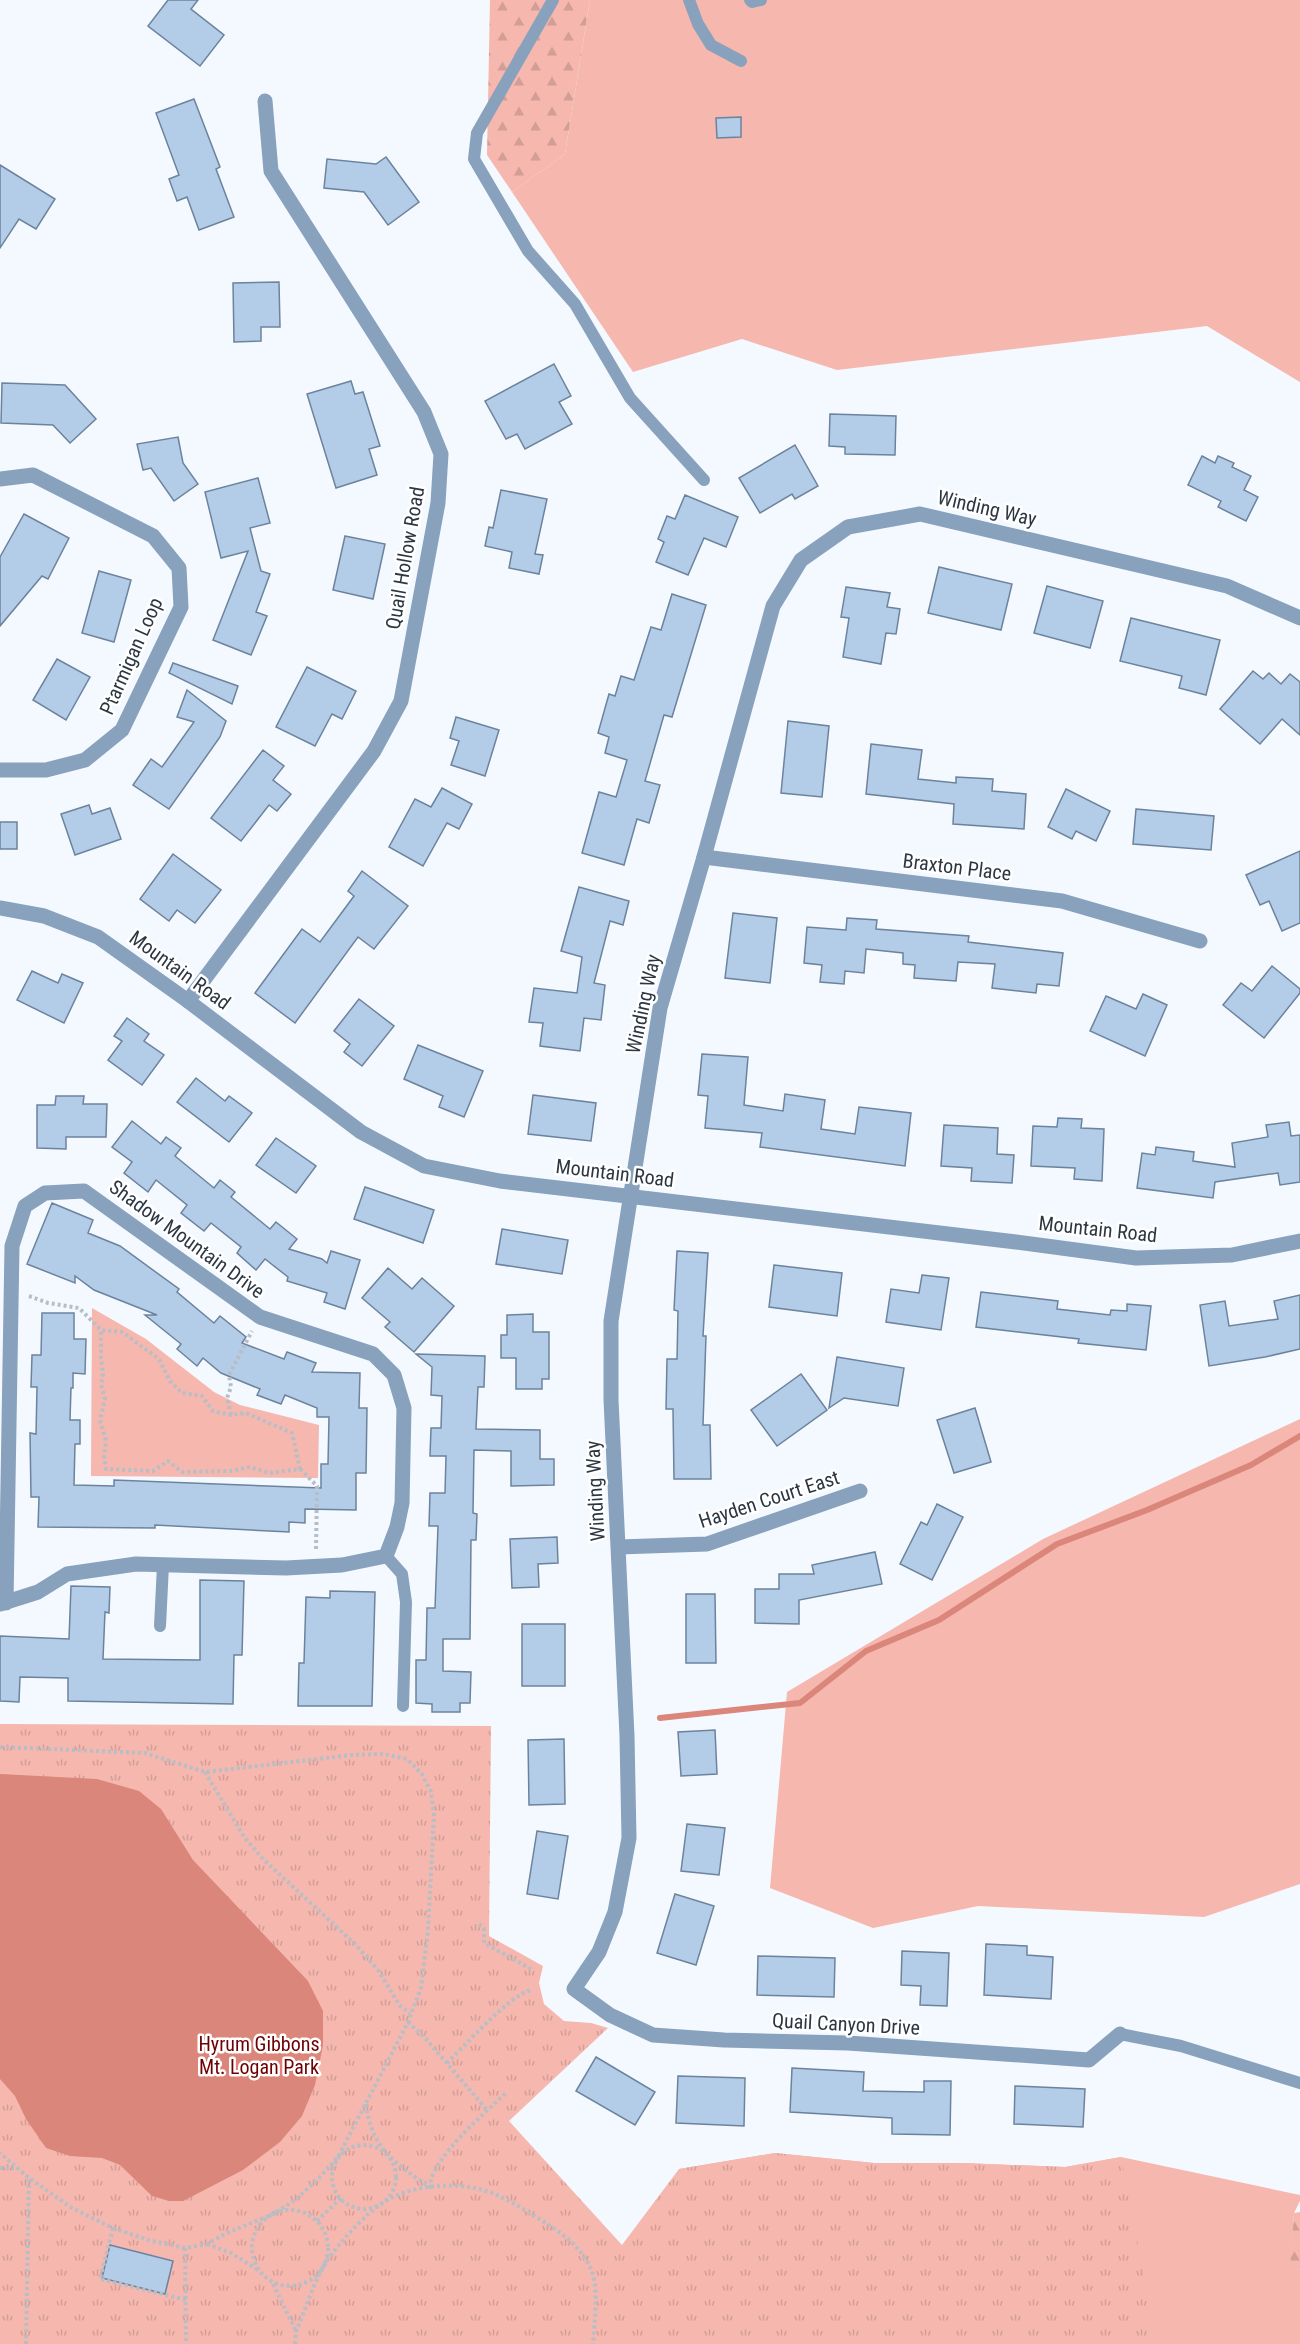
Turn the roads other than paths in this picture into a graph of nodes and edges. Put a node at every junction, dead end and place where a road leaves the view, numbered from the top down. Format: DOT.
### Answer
graph roads {
  1 [pos="553,0"];
  2 [pos="689,0"];
  3 [pos="750,0"];
  4 [pos="761,0"];
  5 [pos="741,62"];
  6 [pos="265,101"];
  7 [pos="0,479"];
  8 [pos="704,480"];
  9 [pos="1300,618"];
  10 [pos="0,770"];
  11 [pos="704,857"];
  12 [pos="0,908"];
  13 [pos="1200,941"];
  14 [pos="188,1001"];
  15 [pos="632,1197"];
  16 [pos="1300,1241"];
  17 [pos="860,1491"];
  18 [pos="620,1547"];
  19 [pos="386,1556"];
  20 [pos="163,1565"];
  21 [pos="3,1604"];
  22 [pos="160,1626"];
  23 [pos="403,1706"];
  24 [pos="574,1989"];
  25 [pos="1120,2034"];
  26 [pos="1300,2083"];
  1 -- 8 [label="lane"];
  2 -- 5 [label="lane"];
  3 -- 4 [label="lane"];
  6 -- 14 [label="street, Quail Hollow Road"];
  7 -- 10 [label="street, Ptarmigan Loop"];
  9 -- 11 [label="street, Winding Way"];
  11 -- 13 [label="street, Braxton Place"];
  11 -- 15 [label="street, Winding Way"];
  12 -- 14 [label="street, Mountain Road"];
  14 -- 15 [label="street, Mountain Road"];
  15 -- 16 [label="street, Mountain Road"];
  15 -- 18 [label="street, Winding Way"];
  17 -- 18 [label="street, Hayden Court East"];
  18 -- 24 [label="street, Winding Way"];
  19 -- 20 [label="street, Shadow Mountain Drive"];
  19 -- 21 [label="street, Shadow Mountain Drive"];
  19 -- 23 [label="lane"];
  20 -- 21 [label="street, Shadow Mountain Drive"];
  20 -- 22 [label="lane"];
  24 -- 25 [label="street, Quail Canyon Drive"];
  25 -- 26 [label="lane"];
}
